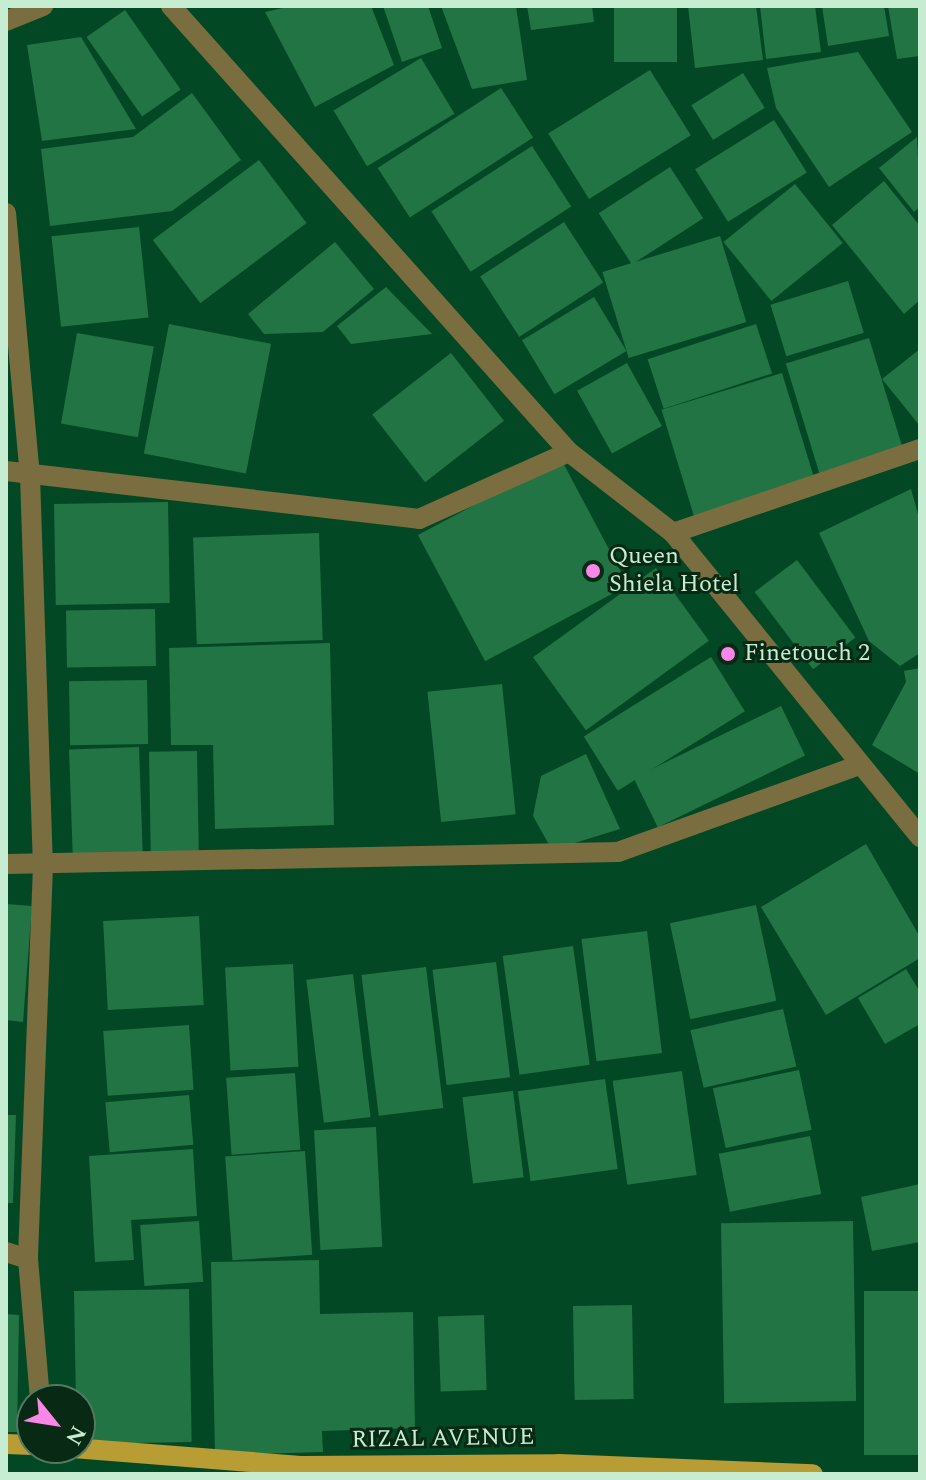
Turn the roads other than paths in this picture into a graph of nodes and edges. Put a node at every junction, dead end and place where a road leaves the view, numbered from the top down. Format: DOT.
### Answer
graph roads {
  1 [pos="43,6"];
  2 [pos="171,6"];
  3 [pos="6,21"];
  4 [pos="6,213"];
  5 [pos="920,449"];
  6 [pos="569,452"];
  7 [pos="6,471"];
  8 [pos="30,476"];
  9 [pos="673,533"];
  10 [pos="860,765"];
  11 [pos="911,808"];
  12 [pos="920,837"];
  13 [pos="6,864"];
  14 [pos="43,866"];
  15 [pos="6,1252"];
  16 [pos="28,1259"];
  17 [pos="39,1384"];
  18 [pos="96,1450"];
  19 [pos="813,1474"];
  1 -- 3 [label="street"];
  2 -- 6 [label="street"];
  4 -- 8 [label="street"];
  5 -- 9 [label="street"];
  6 -- 8 [label="street"];
  6 -- 9 [label="street"];
  7 -- 8 [label="street"];
  8 -- 14 [label="street"];
  9 -- 10 [label="street"];
  10 -- 11 [label="street"];
  10 -- 14 [label="street"];
  11 -- 12 [label="street"];
  13 -- 14 [label="street"];
  14 -- 16 [label="street"];
  15 -- 16 [label="street"];
  16 -- 17 [label="street"];
  18 -- 19 [label="main road, RIZAL AVENUE"];
}
